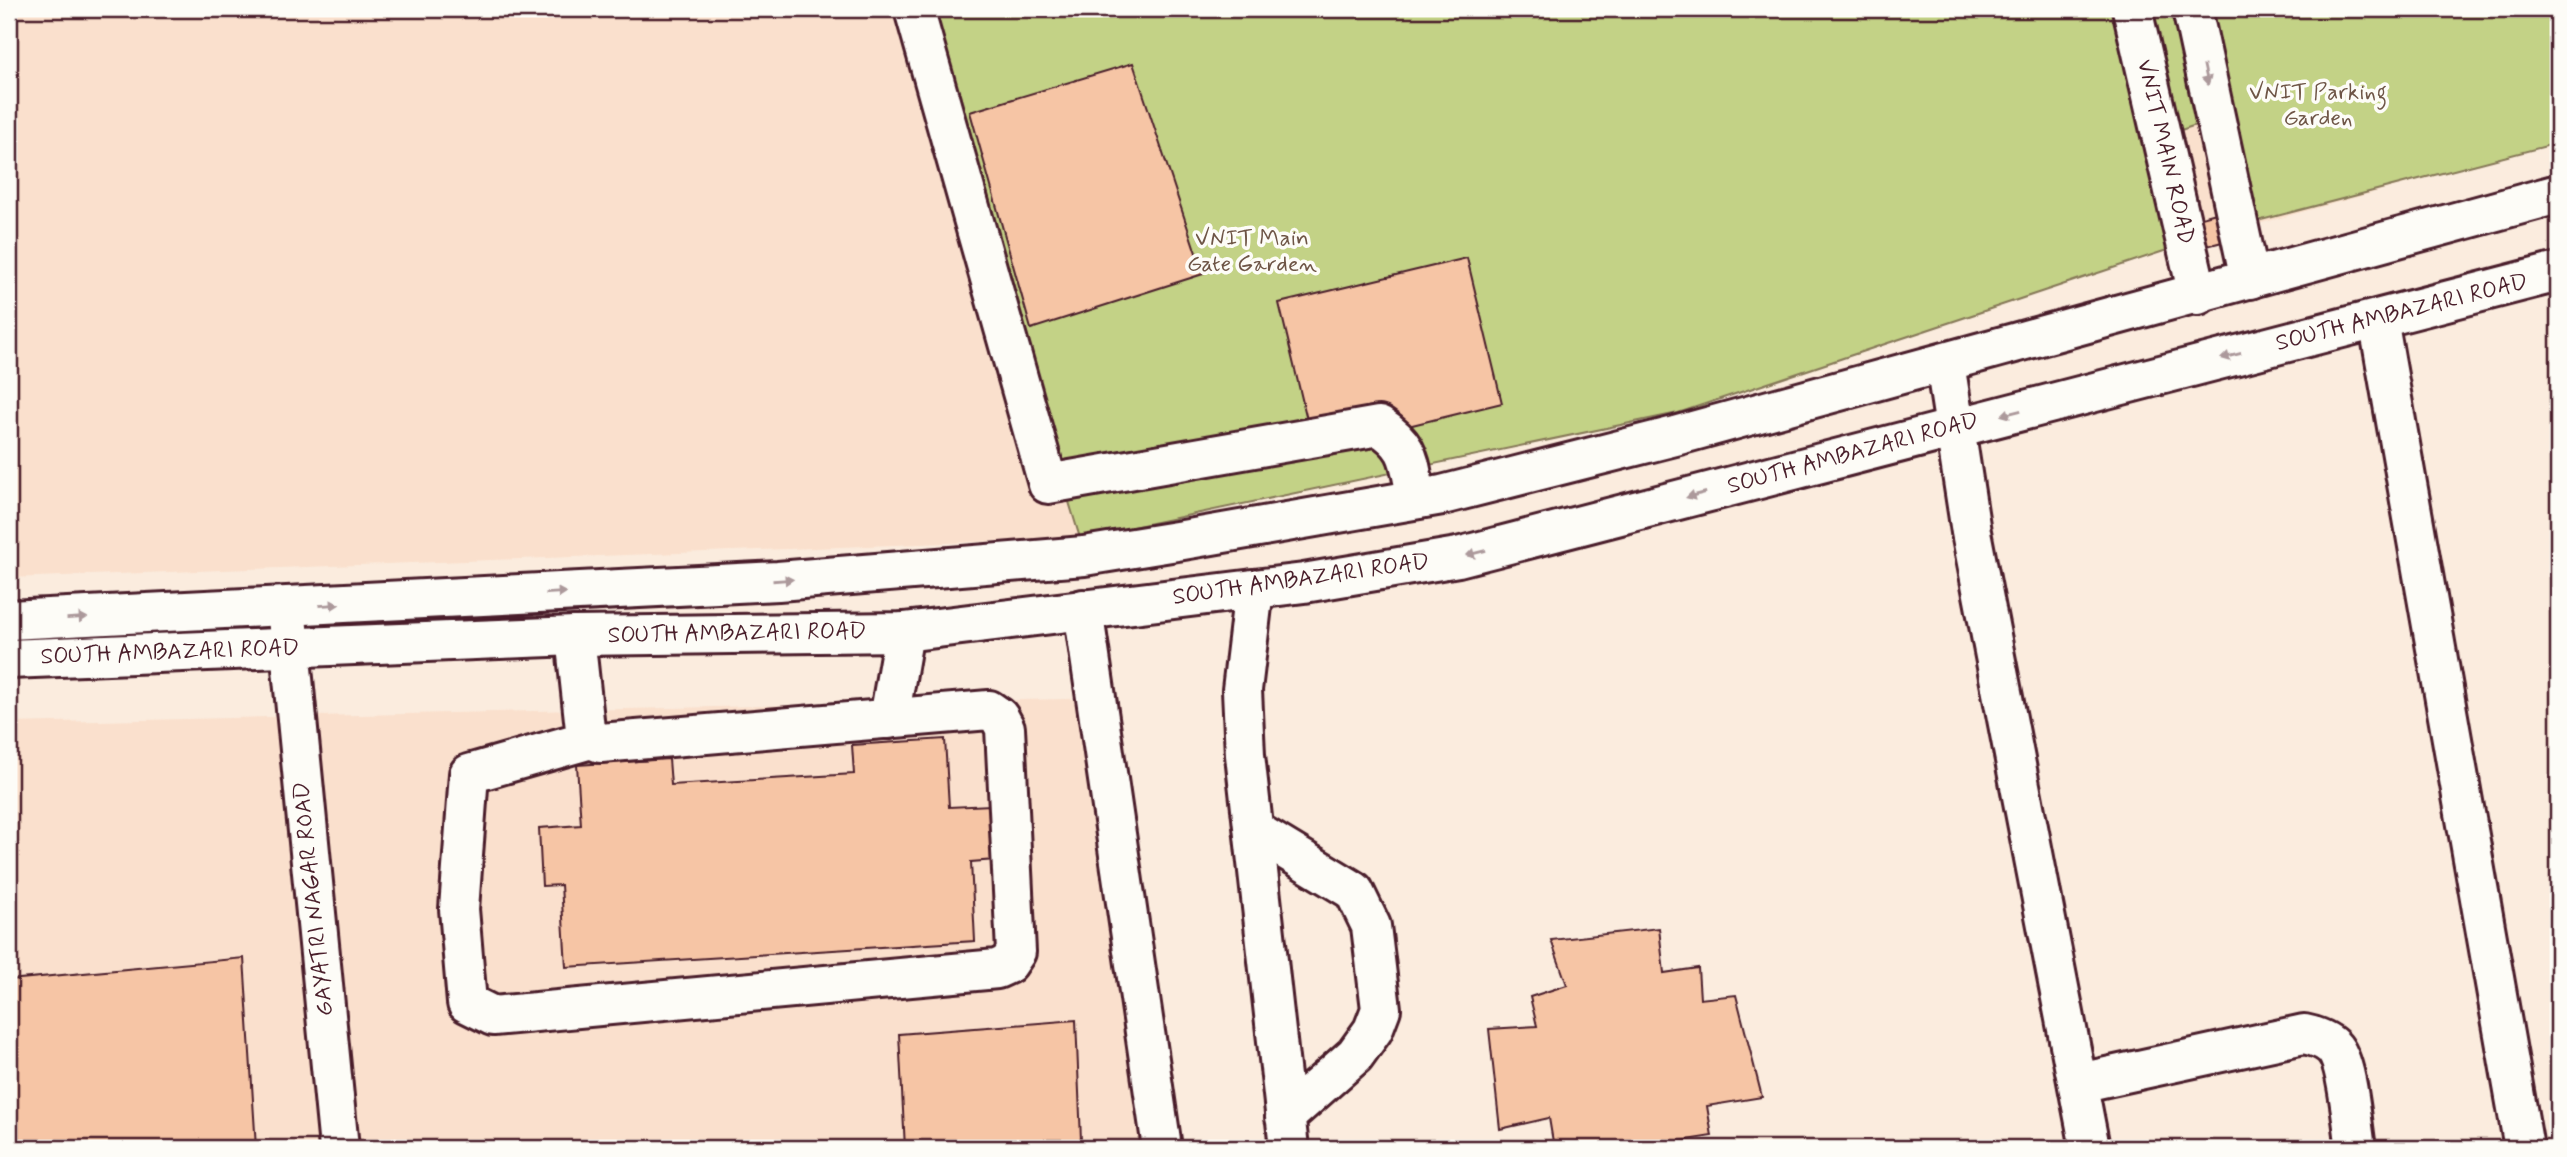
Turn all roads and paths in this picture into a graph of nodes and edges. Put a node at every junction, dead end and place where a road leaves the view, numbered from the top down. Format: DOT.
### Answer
graph roads {
  1 [pos="914,9"];
  2 [pos="2132,9"];
  3 [pos="2192,9"];
  4 [pos="2558,194"];
  5 [pos="2558,272"];
  6 [pos="2250,279"];
  7 [pos="2198,295"];
  8 [pos="2378,319"];
  9 [pos="1945,363"];
  10 [pos="1956,427"];
  11 [pos="1417,499"];
  12 [pos="1254,589"];
  13 [pos="286,607"];
  14 [pos="1083,609"];
  15 [pos="9,620"];
  16 [pos="904,632"];
  17 [pos="575,636"];
  18 [pos="290,650"];
  19 [pos="9,659"];
  20 [pos="889,719"];
  21 [pos="591,738"];
  22 [pos="1255,831"];
  23 [pos="2079,1083"];
  24 [pos="1287,1133"];
  25 [pos="338,1148"];
  26 [pos="1162,1148"];
  27 [pos="2090,1148"];
  28 [pos="2356,1148"];
  29 [pos="2524,1148"];
  1 -- 11 [label="main road"];
  2 -- 7 [label="main road, VNIT MAIN ROAD"];
  3 -- 6 [label="main road, one-way"];
  4 -- 6 [label="main road"];
  5 -- 8 [label="main road, SOUTH AMBAZARI ROAD"];
  6 -- 7 [label="main road"];
  7 -- 9 [label="main road"];
  8 -- 10 [label="main road, SOUTH AMBAZARI ROAD, one-way"];
  8 -- 29 [label="main road"];
  9 -- 10 [label="main road"];
  9 -- 11 [label="main road"];
  10 -- 12 [label="main road, SOUTH AMBAZARI ROAD, one-way"];
  10 -- 23 [label="main road"];
  13 -- 11 [label="main road, one-way"];
  12 -- 14 [label="main road, SOUTH AMBAZARI ROAD"];
  12 -- 22 [label="main road"];
  15 -- 13 [label="main road, one-way"];
  13 -- 18 [label="main road, GAYATRI NAGAR ROAD"];
  14 -- 16 [label="main road, SOUTH AMBAZARI ROAD"];
  14 -- 26 [label="main road"];
  16 -- 17 [label="main road, SOUTH AMBAZARI ROAD"];
  16 -- 20 [label="main road"];
  17 -- 18 [label="main road, SOUTH AMBAZARI ROAD"];
  17 -- 21 [label="main road"];
  18 -- 19 [label="main road, SOUTH AMBAZARI ROAD"];
  18 -- 25 [label="main road, GAYATRI NAGAR ROAD"];
  20 -- 21 [label="main road"];
  20 -- 21 [label="main road"];
  22 -- 24 [label="main road"];
  22 -- 24 [label="main road"];
  23 -- 27 [label="main road"];
  23 -- 28 [label="main road"];
}
